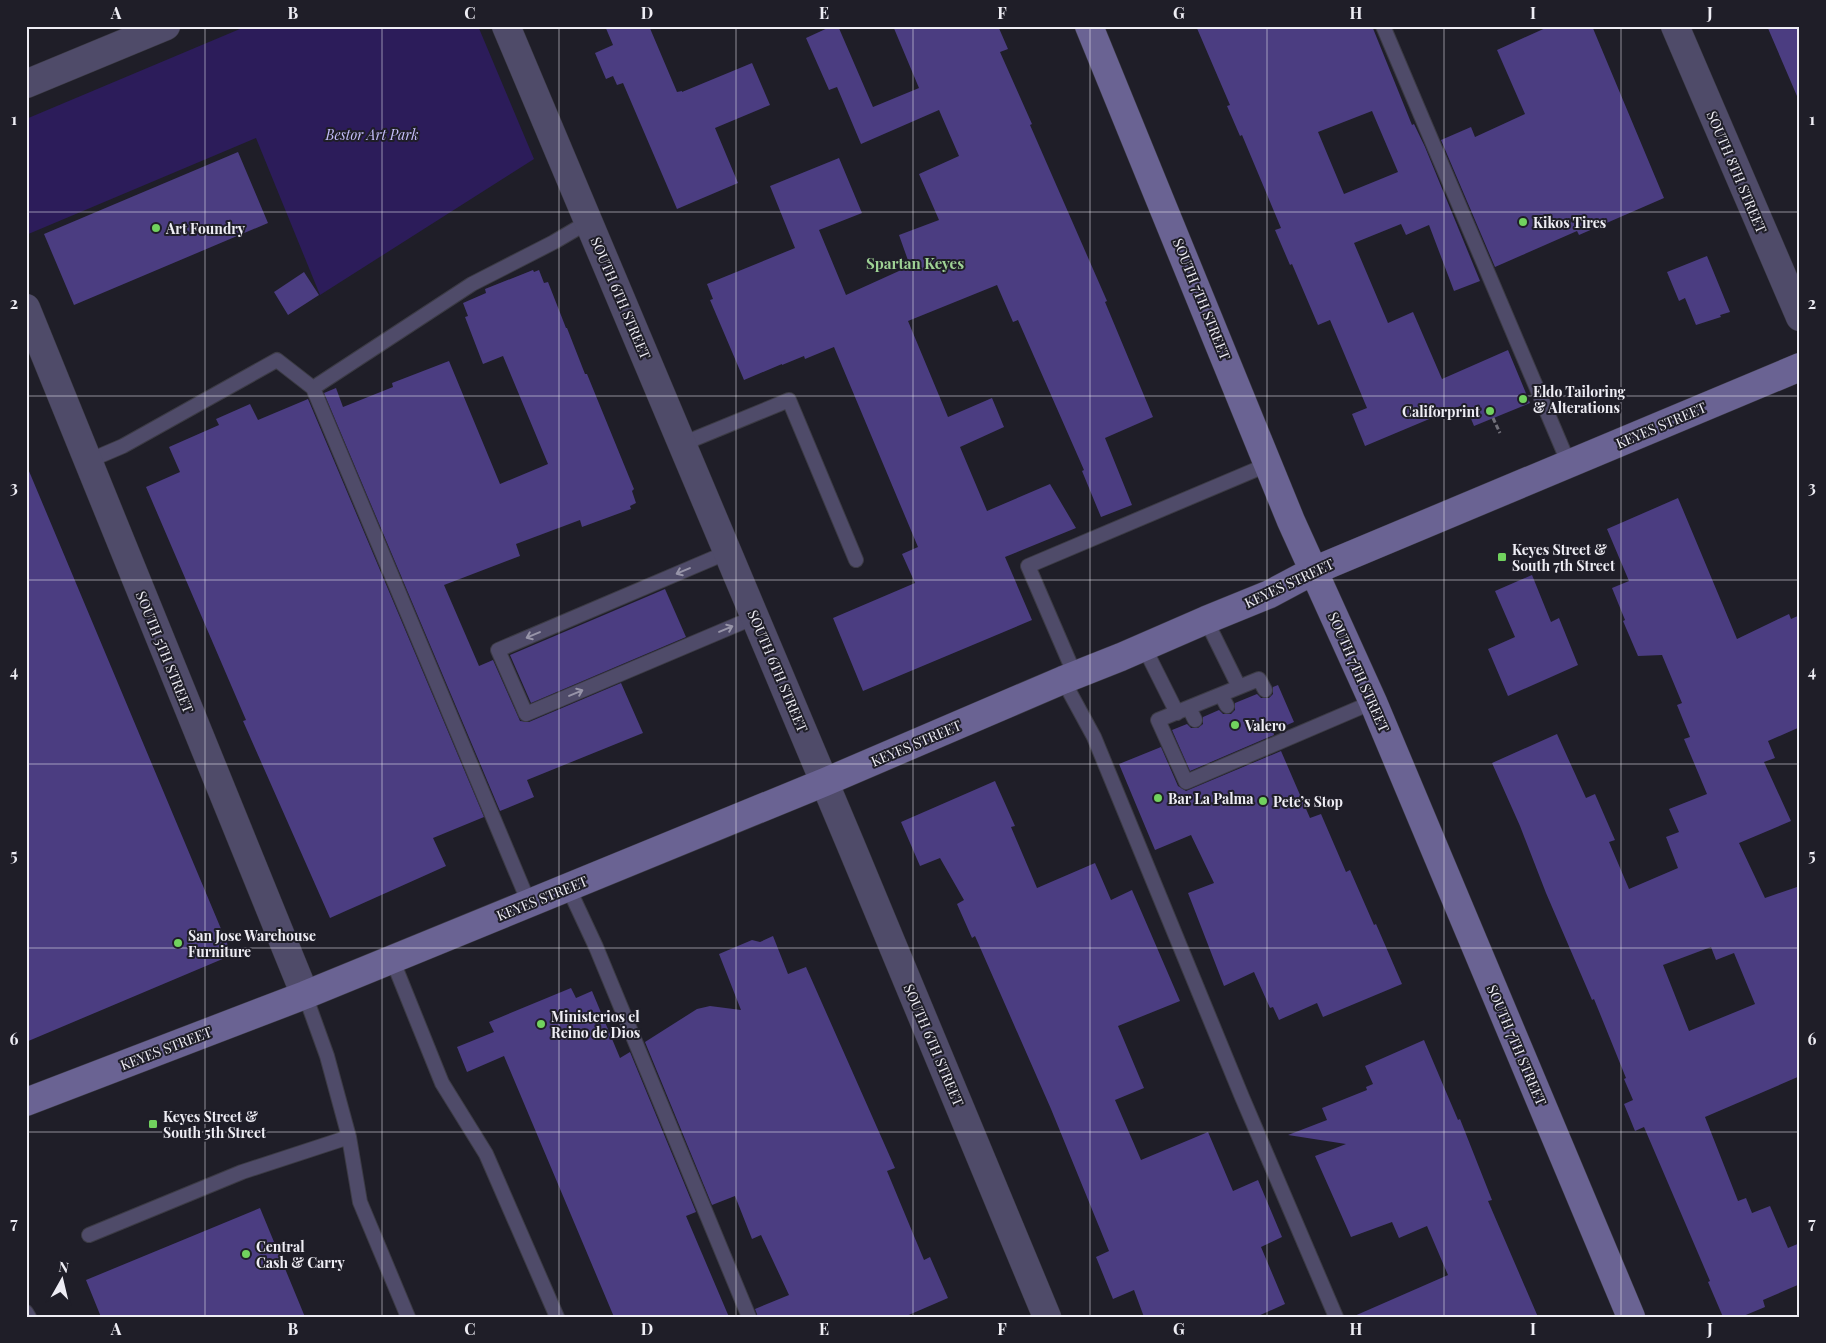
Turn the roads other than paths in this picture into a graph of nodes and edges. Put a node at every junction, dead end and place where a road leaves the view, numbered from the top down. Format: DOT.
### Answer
graph roads {
  1 [pos="166,26"];
  2 [pos="506,26"];
  3 [pos="1089,26"];
  4 [pos="1383,26"];
  5 [pos="1675,26"];
  6 [pos="26,84"];
  7 [pos="588,222"];
  8 [pos="26,308"];
  9 [pos="1800,317"];
  10 [pos="1800,368"];
  11 [pos="313,388"];
  12 [pos="682,444"];
  13 [pos="88,461"];
  14 [pos="1269,464"];
  15 [pos="1569,464"];
  16 [pos="728,552"];
  17 [pos="856,560"];
  18 [pos="1313,571"];
  19 [pos="755,617"];
  20 [pos="1206,620"];
  21 [pos="1144,647"];
  22 [pos="1069,678"];
  23 [pos="1240,687"];
  24 [pos="1265,690"];
  25 [pos="1373,702"];
  26 [pos="1187,714"];
  27 [pos="825,782"];
  28 [pos="568,887"];
  29 [pos="529,903"];
  30 [pos="392,959"];
  31 [pos="305,995"];
  32 [pos="26,1102"];
  33 [pos="349,1137"];
  34 [pos="89,1235"];
  35 [pos="26,1312"];
  36 [pos="29,1317"];
  37 [pos="408,1317"];
  38 [pos="557,1317"];
  39 [pos="749,1317"];
  40 [pos="1047,1317"];
  41 [pos="1336,1317"];
  42 [pos="1631,1317"];
  1 -- 6 [label="street"];
  2 -- 7 [label="street, SOUTH 6TH STREET"];
  3 -- 14 [label="main road, SOUTH 7TH STREET"];
  4 -- 15 [label="lane"];
  5 -- 9 [label="street, SOUTH 8TH STREET"];
  7 -- 11 [label="lane"];
  7 -- 12 [label="street, SOUTH 6TH STREET"];
  8 -- 13 [label="street, SOUTH 5TH STREET"];
  10 -- 15 [label="main road, KEYES STREET"];
  11 -- 13 [label="lane"];
  11 -- 29 [label="lane"];
  12 -- 16 [label="street, SOUTH 6TH STREET"];
  12 -- 17 [label="lane"];
  13 -- 31 [label="street, SOUTH 5TH STREET"];
  14 -- 18 [label="main road, SOUTH 7TH STREET"];
  14 -- 22 [label="lane"];
  15 -- 18 [label="main road, KEYES STREET"];
  16 -- 19 [label="street, SOUTH 6TH STREET"];
  16 -- 19 [label="lane, one-way"];
  18 -- 20 [label="main road, KEYES STREET"];
  18 -- 25 [label="main road, SOUTH 7TH STREET"];
  19 -- 27 [label="street, SOUTH 6TH STREET"];
  20 -- 21 [label="main road, KEYES STREET"];
  20 -- 23 [label="lane"];
  21 -- 22 [label="main road, KEYES STREET"];
  21 -- 26 [label="lane"];
  22 -- 27 [label="main road, KEYES STREET"];
  22 -- 41 [label="lane"];
  23 -- 24 [label="lane"];
  23 -- 26 [label="lane"];
  25 -- 26 [label="lane"];
  25 -- 42 [label="main road, SOUTH 7TH STREET"];
  27 -- 28 [label="main road, KEYES STREET"];
  27 -- 40 [label="street, SOUTH 6TH STREET"];
  28 -- 29 [label="main road, KEYES STREET"];
  28 -- 39 [label="lane"];
  29 -- 30 [label="main road, KEYES STREET"];
  30 -- 31 [label="main road, KEYES STREET"];
  30 -- 38 [label="lane"];
  31 -- 32 [label="main road, KEYES STREET"];
  31 -- 33 [label="lane"];
  33 -- 34 [label="lane"];
  33 -- 37 [label="lane"];
  35 -- 36 [label="lane"];
}
